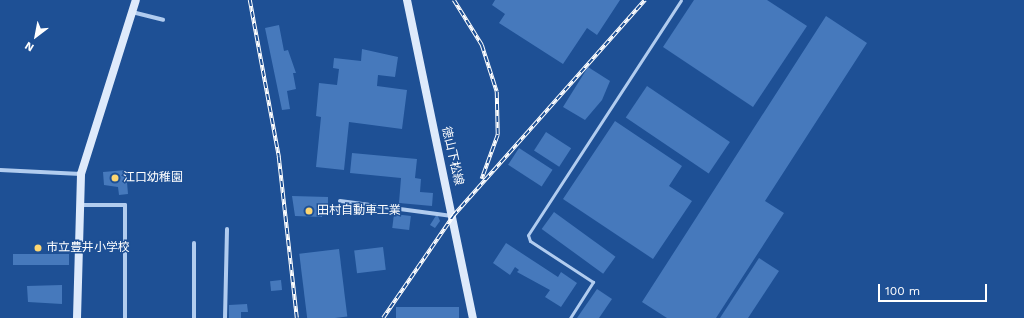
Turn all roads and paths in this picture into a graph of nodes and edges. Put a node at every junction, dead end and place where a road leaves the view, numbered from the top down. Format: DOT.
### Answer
graph roads {
  1 [pos="136,0"];
  2 [pos="407,0"];
  3 [pos="681,0"];
  4 [pos="132,12"];
  5 [pos="163,20"];
  6 [pos="0,170"];
  7 [pos="81,174"];
  8 [pos="340,201"];
  9 [pos="80,205"];
  10 [pos="453,216"];
  11 [pos="227,229"];
  12 [pos="194,243"];
  13 [pos="77,318"];
  14 [pos="125,318"];
  15 [pos="194,318"];
  16 [pos="225,318"];
  17 [pos="473,318"];
  18 [pos="570,318"];
  1 -- 4 [label="street"];
  2 -- 10 [label="street, 徳山下松線"];
  3 -- 18 [label="lane"];
  4 -- 5 [label="street"];
  4 -- 7 [label="street"];
  6 -- 7 [label="street"];
  7 -- 9 [label="street"];
  8 -- 10 [label="street"];
  9 -- 13 [label="street"];
  9 -- 14 [label="street"];
  10 -- 17 [label="street, 徳山下松線"];
  11 -- 16 [label="street"];
  12 -- 15 [label="street"];
}
